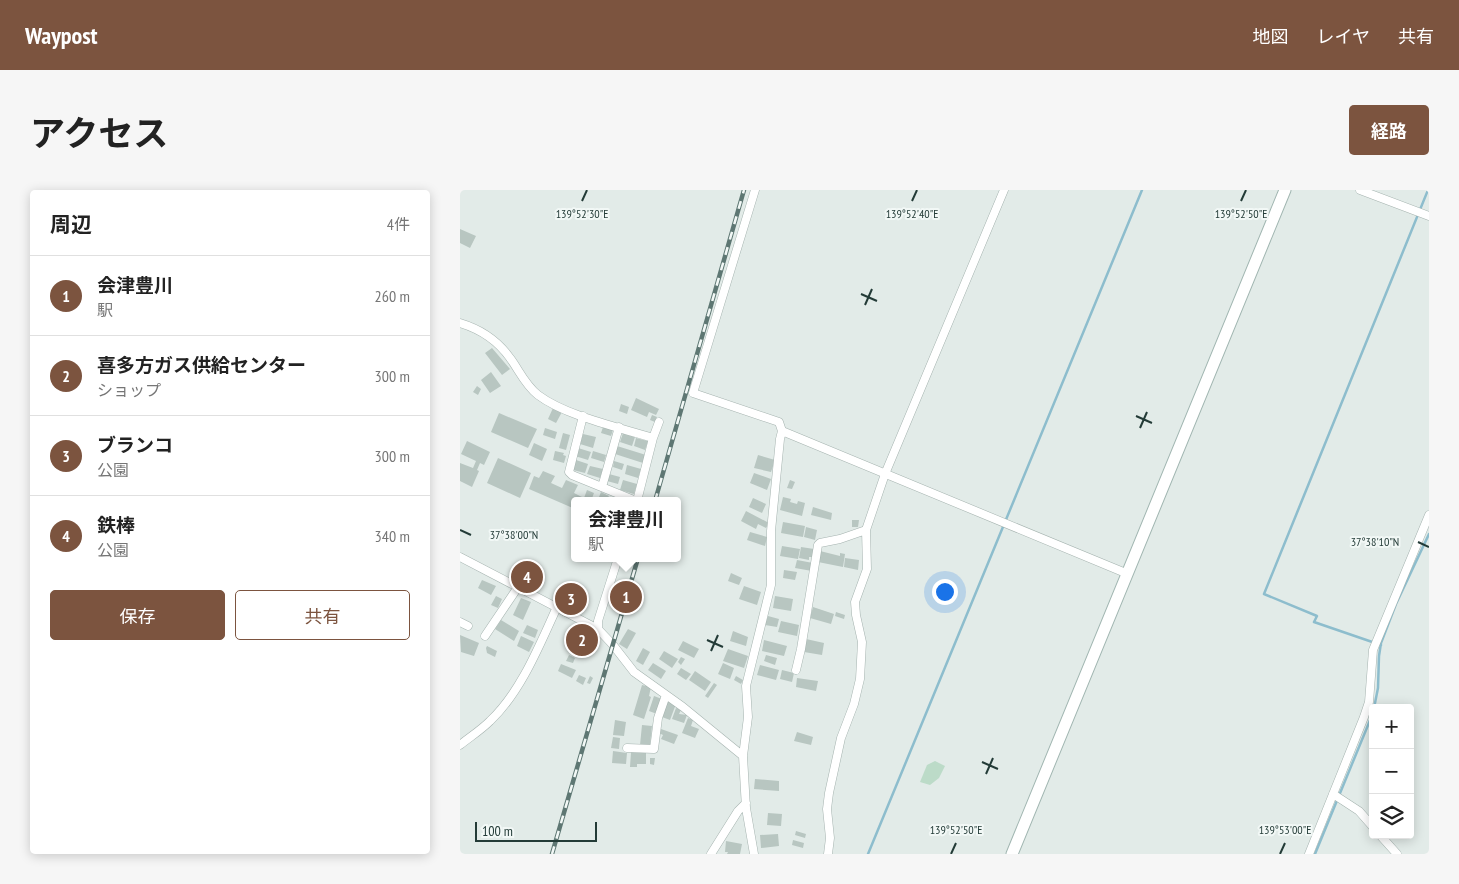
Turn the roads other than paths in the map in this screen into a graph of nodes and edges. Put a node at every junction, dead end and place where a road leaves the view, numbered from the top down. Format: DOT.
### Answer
graph roads {
  1 [pos="755,190"];
  2 [pos="1004,190"];
  3 [pos="1285,190"];
  4 [pos="1360,190"];
  5 [pos="1429,216"];
  6 [pos="460,323"];
  7 [pos="583,416"];
  8 [pos="659,422"];
  9 [pos="619,427"];
  10 [pos="782,431"];
  11 [pos="653,438"];
  12 [pos="885,474"];
  13 [pos="602,487"];
  14 [pos="626,497"];
  15 [pos="637,497"];
  16 [pos="1429,515"];
  17 [pos="866,530"];
  18 [pos="460,557"];
  19 [pos="617,562"];
  20 [pos="1128,574"];
  21 [pos="518,587"];
  22 [pos="556,607"];
  23 [pos="598,630"];
  24 [pos="485,636"];
  25 [pos="796,670"];
  26 [pos="666,695"];
  27 [pos="460,745"];
  28 [pos="627,748"];
  29 [pos="743,756"];
  30 [pos="1333,794"];
  31 [pos="746,803"];
  32 [pos="1369,823"];
  33 [pos="1383,839"];
  34 [pos="711,854"];
  35 [pos="754,854"];
  36 [pos="828,854"];
  37 [pos="1012,854"];
  38 [pos="1309,854"];
  39 [pos="1396,854"];
  1 -- 10 [label="street"];
  2 -- 12 [label="street"];
  3 -- 20 [label="street"];
  4 -- 5 [label="street"];
  6 -- 7 [label="street"];
  7 -- 9 [label="street"];
  7 -- 13 [label="street"];
  8 -- 11 [label="street"];
  9 -- 11 [label="street"];
  9 -- 13 [label="street"];
  10 -- 12 [label="street"];
  10 -- 29 [label="street"];
  11 -- 15 [label="street"];
  12 -- 17 [label="street"];
  12 -- 20 [label="street"];
  13 -- 14 [label="street"];
  16 -- 30 [label="street"];
  17 -- 25 [label="street"];
  17 -- 36 [label="street"];
  18 -- 21 [label="street"];
  19 -- 23 [label="street"];
  20 -- 37 [label="street"];
  21 -- 22 [label="street"];
  21 -- 24 [label="street"];
  22 -- 23 [label="street"];
  22 -- 27 [label="street"];
  23 -- 26 [label="street"];
  26 -- 28 [label="street"];
  26 -- 29 [label="street"];
  29 -- 31 [label="street"];
  30 -- 32 [label="street"];
  30 -- 38 [label="street"];
  31 -- 34 [label="street"];
  31 -- 35 [label="street"];
  33 -- 39 [label="street"];
}
